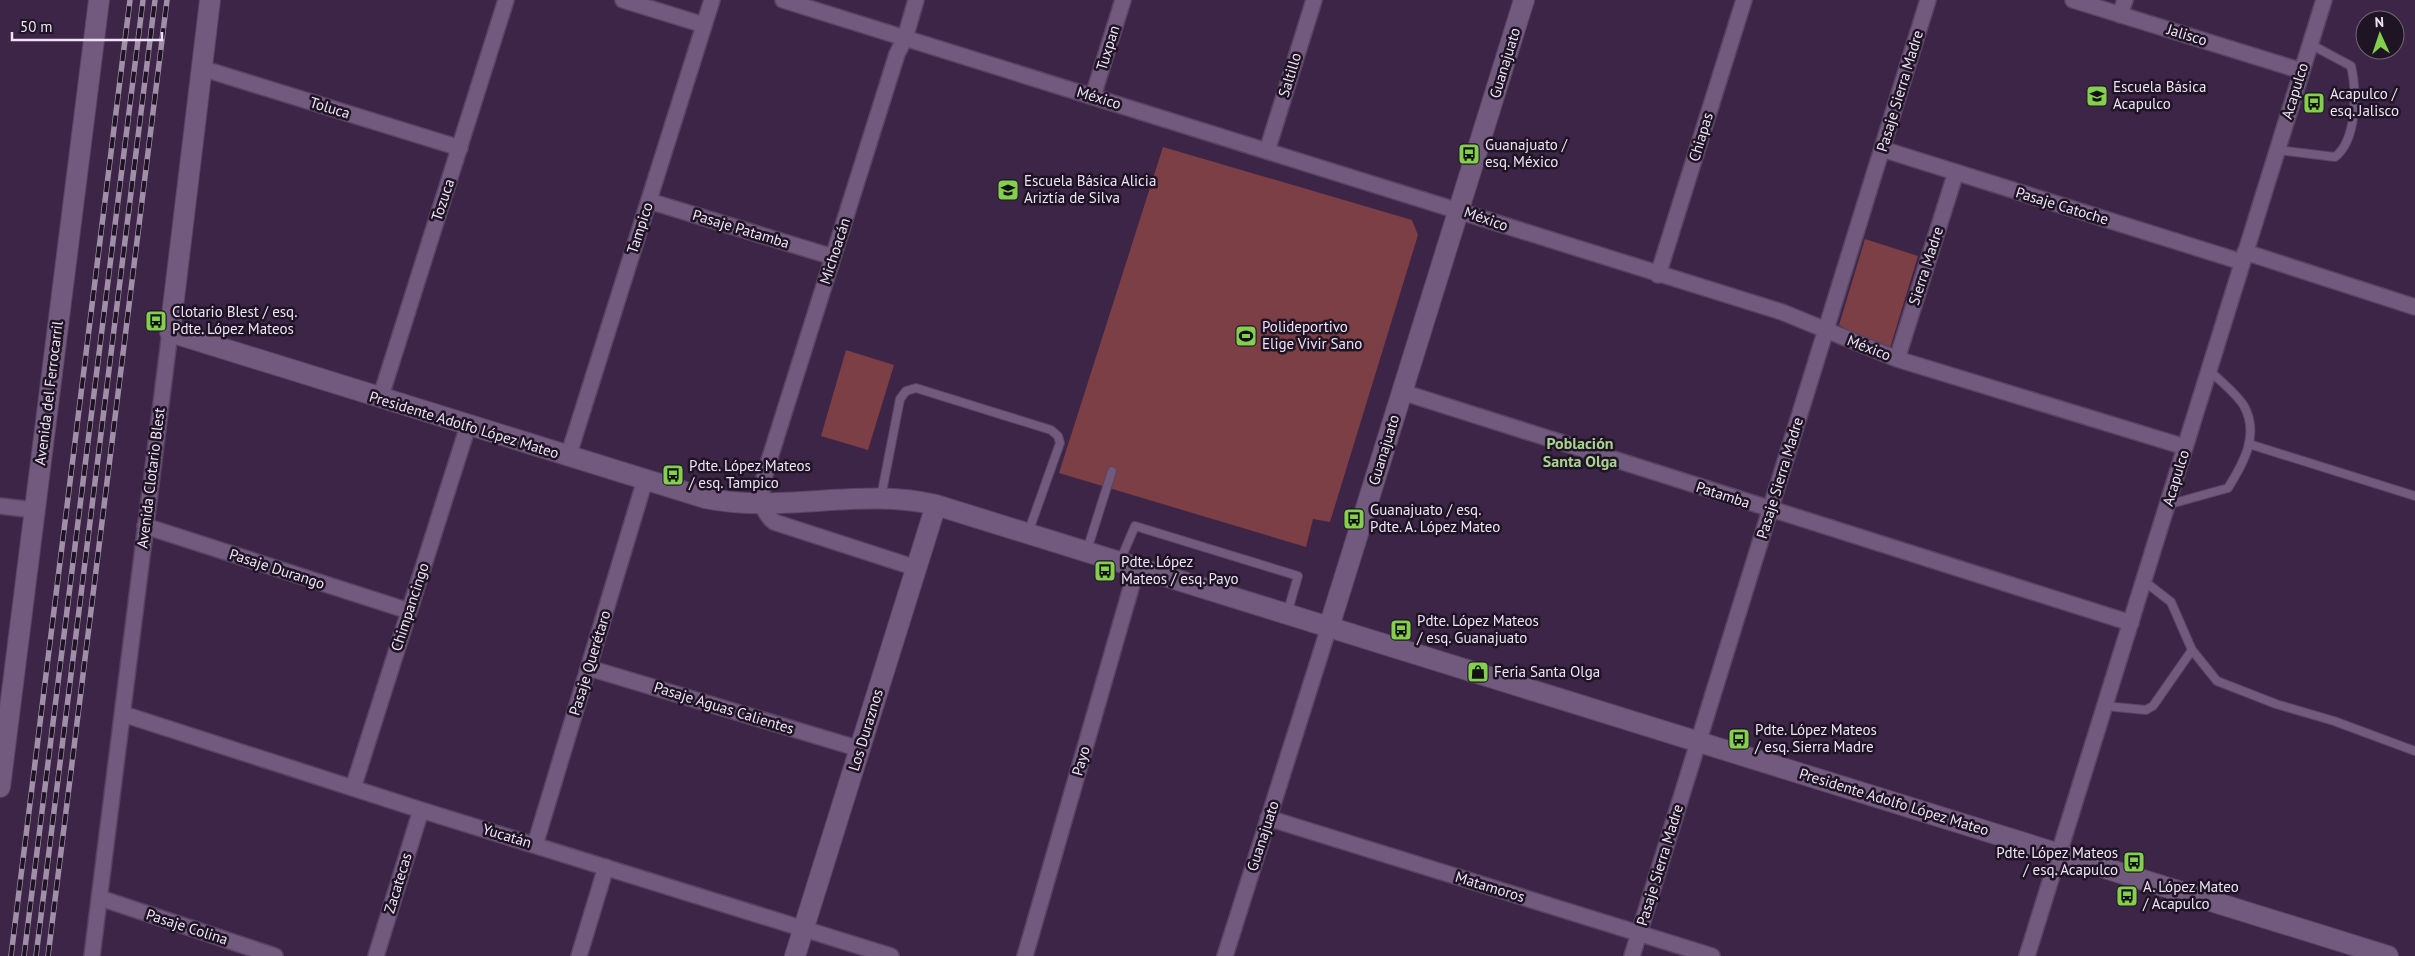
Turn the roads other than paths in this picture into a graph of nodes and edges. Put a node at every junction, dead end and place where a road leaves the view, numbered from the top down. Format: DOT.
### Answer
graph roads {
  1 [pos="99,0"];
  2 [pos="210,0"];
  3 [pos="506,0"];
  4 [pos="623,0"];
  5 [pos="712,0"];
  6 [pos="783,0"];
  7 [pos="916,0"];
  8 [pos="1122,0"];
  9 [pos="1314,0"];
  10 [pos="1524,0"];
  11 [pos="1744,0"];
  12 [pos="1928,0"];
  13 [pos="2073,0"];
  14 [pos="2324,0"];
  15 [pos="2123,7"];
  16 [pos="704,25"];
  17 [pos="905,38"];
  18 [pos="2310,44"];
  19 [pos="201,68"];
  20 [pos="2302,71"];
  21 [pos="1093,96"];
  22 [pos="460,148"];
  23 [pos="1882,149"];
  24 [pos="2277,150"];
  25 [pos="1267,151"];
  26 [pos="1956,172"];
  27 [pos="649,201"];
  28 [pos="1459,210"];
  29 [pos="833,257"];
  30 [pos="2244,257"];
  31 [pos="1658,275"];
  32 [pos="2415,307"];
  33 [pos="1826,331"];
  34 [pos="170,332"];
  35 [pos="1897,359"];
  36 [pos="2209,370"];
  37 [pos="1402,392"];
  38 [pos="380,399"];
  39 [pos="468,426"];
  40 [pos="2249,444"];
  41 [pos="2185,447"];
  42 [pos="568,457"];
  43 [pos="1112,471"];
  44 [pos="644,480"];
  45 [pos="2415,496"];
  46 [pos="881,498"];
  47 [pos="762,504"];
  48 [pos="936,504"];
  49 [pos="2167,505"];
  50 [pos="0,506"];
  51 [pos="34,510"];
  52 [pos="1770,510"];
  53 [pos="145,526"];
  54 [pos="1028,533"];
  55 [pos="1087,552"];
  56 [pos="1128,564"];
  57 [pos="916,568"];
  58 [pos="2144,581"];
  59 [pos="409,611"];
  60 [pos="1287,614"];
  61 [pos="2131,623"];
  62 [pos="1329,627"];
  63 [pos="2192,650"];
  64 [pos="589,668"];
  65 [pos="2105,706"];
  66 [pos="123,714"];
  67 [pos="1698,741"];
  68 [pos="860,749"];
  69 [pos="2415,751"];
  70 [pos="0,787"];
  71 [pos="353,788"];
  72 [pos="421,810"];
  73 [pos="1268,818"];
  74 [pos="535,845"];
  75 [pos="2060,853"];
  76 [pos="606,867"];
  77 [pos="100,898"];
  78 [pos="804,929"];
  79 [pos="1639,934"];
  80 [pos="92,956"];
  81 [pos="275,956"];
  82 [pos="376,956"];
  83 [pos="579,956"];
  84 [pos="795,956"];
  85 [pos="891,956"];
  86 [pos="1025,956"];
  87 [pos="1224,956"];
  88 [pos="1632,956"];
  89 [pos="1712,956"];
  90 [pos="2027,956"];
  91 [pos="2388,956"];
  1 -- 51 [label="street, Avenida del Ferrocarril"];
  2 -- 19 [label="street, Avenida Clotario Blest"];
  3 -- 22 [label="street, Tozuca"];
  4 -- 16 [label="street"];
  5 -- 16 [label="street, Tampico"];
  6 -- 17 [label="street, México"];
  7 -- 17 [label="street, Michoacán"];
  8 -- 21 [label="street, Tuxpan"];
  9 -- 25 [label="street, Saltillo"];
  10 -- 28 [label="street, Guanajuato"];
  11 -- 31 [label="street, Chiapas"];
  12 -- 23 [label="street, Pasaje Sierra Madre"];
  13 -- 15 [label="street, Jalisco"];
  14 -- 18 [label="street, Acapulco"];
  15 -- 20 [label="street, Jalisco"];
  16 -- 27 [label="street, Tampico"];
  17 -- 21 [label="street, México"];
  17 -- 29 [label="street, Michoacán"];
  18 -- 20 [label="street, Acapulco"];
  18 -- 24 [label="lane"];
  19 -- 22 [label="street, Toluca"];
  19 -- 34 [label="street, Avenida Clotario Blest"];
  20 -- 24 [label="street, Acapulco"];
  21 -- 25 [label="street, México"];
  22 -- 38 [label="street, Tozuca"];
  23 -- 26 [label="street, Pasaje Catoche"];
  23 -- 33 [label="street, Pasaje Sierra Madre"];
  24 -- 30 [label="street, Acapulco"];
  25 -- 28 [label="street, México"];
  26 -- 30 [label="street, Pasaje Catoche"];
  26 -- 35 [label="street, Sierra Madre"];
  27 -- 29 [label="street, Pasaje Patamba"];
  27 -- 42 [label="street, Tampico"];
  28 -- 31 [label="street, México"];
  28 -- 37 [label="street, Guanajuato"];
  29 -- 47 [label="street, Michoacán"];
  30 -- 32 [label="street, Pasaje Catoche"];
  30 -- 36 [label="street, Acapulco"];
  31 -- 33 [label="street, México"];
  33 -- 35 [label="street, México"];
  33 -- 52 [label="street, Pasaje Sierra Madre"];
  34 -- 38 [label="street, Presidente Adolfo López Mateo"];
  34 -- 53 [label="street, Avenida Clotario Blest"];
  35 -- 41 [label="street, México"];
  36 -- 40 [label="lane"];
  36 -- 41 [label="street, Acapulco"];
  37 -- 52 [label="street, Patamba"];
  37 -- 62 [label="street, Guanajuato"];
  38 -- 39 [label="street, Presidente Adolfo López Mateo"];
  39 -- 42 [label="street, Presidente Adolfo López Mateo"];
  39 -- 59 [label="street, Chimpancingo"];
  40 -- 45 [label="lane"];
  40 -- 49 [label="lane"];
  41 -- 49 [label="street, Acapulco"];
  42 -- 44 [label="street, Presidente Adolfo López Mateo"];
  43 -- 55 [label="lane"];
  44 -- 47 [label="street, Presidente Adolfo López Mateo"];
  44 -- 64 [label="street, Pasaje Querétaro"];
  46 -- 47 [label="street, Presidente Adolfo López Mateo"];
  46 -- 48 [label="street, Presidente Adolfo López Mateo"];
  46 -- 54 [label="lane"];
  47 -- 57 [label="street"];
  48 -- 54 [label="street, Presidente Adolfo López Mateo"];
  48 -- 57 [label="street, Los Duraznos"];
  49 -- 58 [label="street, Acapulco"];
  50 -- 51 [label="street"];
  51 -- 70 [label="street, Avenida del Ferrocarril"];
  52 -- 61 [label="street, Patamba"];
  52 -- 67 [label="street, Pasaje Sierra Madre"];
  53 -- 59 [label="street, Pasaje Durango"];
  53 -- 66 [label="street, Avenida Clotario Blest"];
  54 -- 55 [label="street, Presidente Adolfo López Mateo"];
  55 -- 56 [label="street, Presidente Adolfo López Mateo"];
  56 -- 60 [label="street, Presidente Adolfo López Mateo"];
  56 -- 60 [label="lane"];
  56 -- 86 [label="street, Payo"];
  57 -- 68 [label="street, Los Duraznos"];
  58 -- 61 [label="street, Acapulco"];
  58 -- 63 [label="lane"];
  59 -- 71 [label="street, Chimpancingo"];
  60 -- 62 [label="street, Presidente Adolfo López Mateo"];
  61 -- 65 [label="street, Acapulco"];
  62 -- 67 [label="street, Presidente Adolfo López Mateo"];
  62 -- 73 [label="street, Guanajuato"];
  63 -- 65 [label="lane"];
  63 -- 69 [label="lane"];
  64 -- 68 [label="street, Pasaje Aguas Calientes"];
  64 -- 74 [label="street, Pasaje Querétaro"];
  65 -- 75 [label="street, Acapulco"];
  66 -- 71 [label="street, Yucatán"];
  66 -- 77 [label="street, Avenida Clotario Blest"];
  67 -- 75 [label="street, Presidente Adolfo López Mateo"];
  67 -- 79 [label="street, Pasaje Sierra Madre"];
  68 -- 78 [label="street, Los Duraznos"];
  71 -- 72 [label="street, Yucatán"];
  72 -- 74 [label="street, Yucatán"];
  72 -- 82 [label="street, Zacatecas"];
  73 -- 79 [label="street, Matamoros"];
  73 -- 87 [label="street, Guanajuato"];
  74 -- 76 [label="street, Yucatán"];
  75 -- 90 [label="street, Acapulco"];
  75 -- 91 [label="street, Presidente Adolfo López Mateo"];
  76 -- 78 [label="street, Yucatán"];
  76 -- 83 [label="street"];
  77 -- 80 [label="street, Avenida Clotario Blest"];
  77 -- 81 [label="street, Pasaje Colina"];
  78 -- 84 [label="street, Los Duraznos"];
  78 -- 85 [label="street, Yucatán"];
  79 -- 88 [label="street, Pasaje Sierra Madre"];
  79 -- 89 [label="street, Matamoros"];
}
